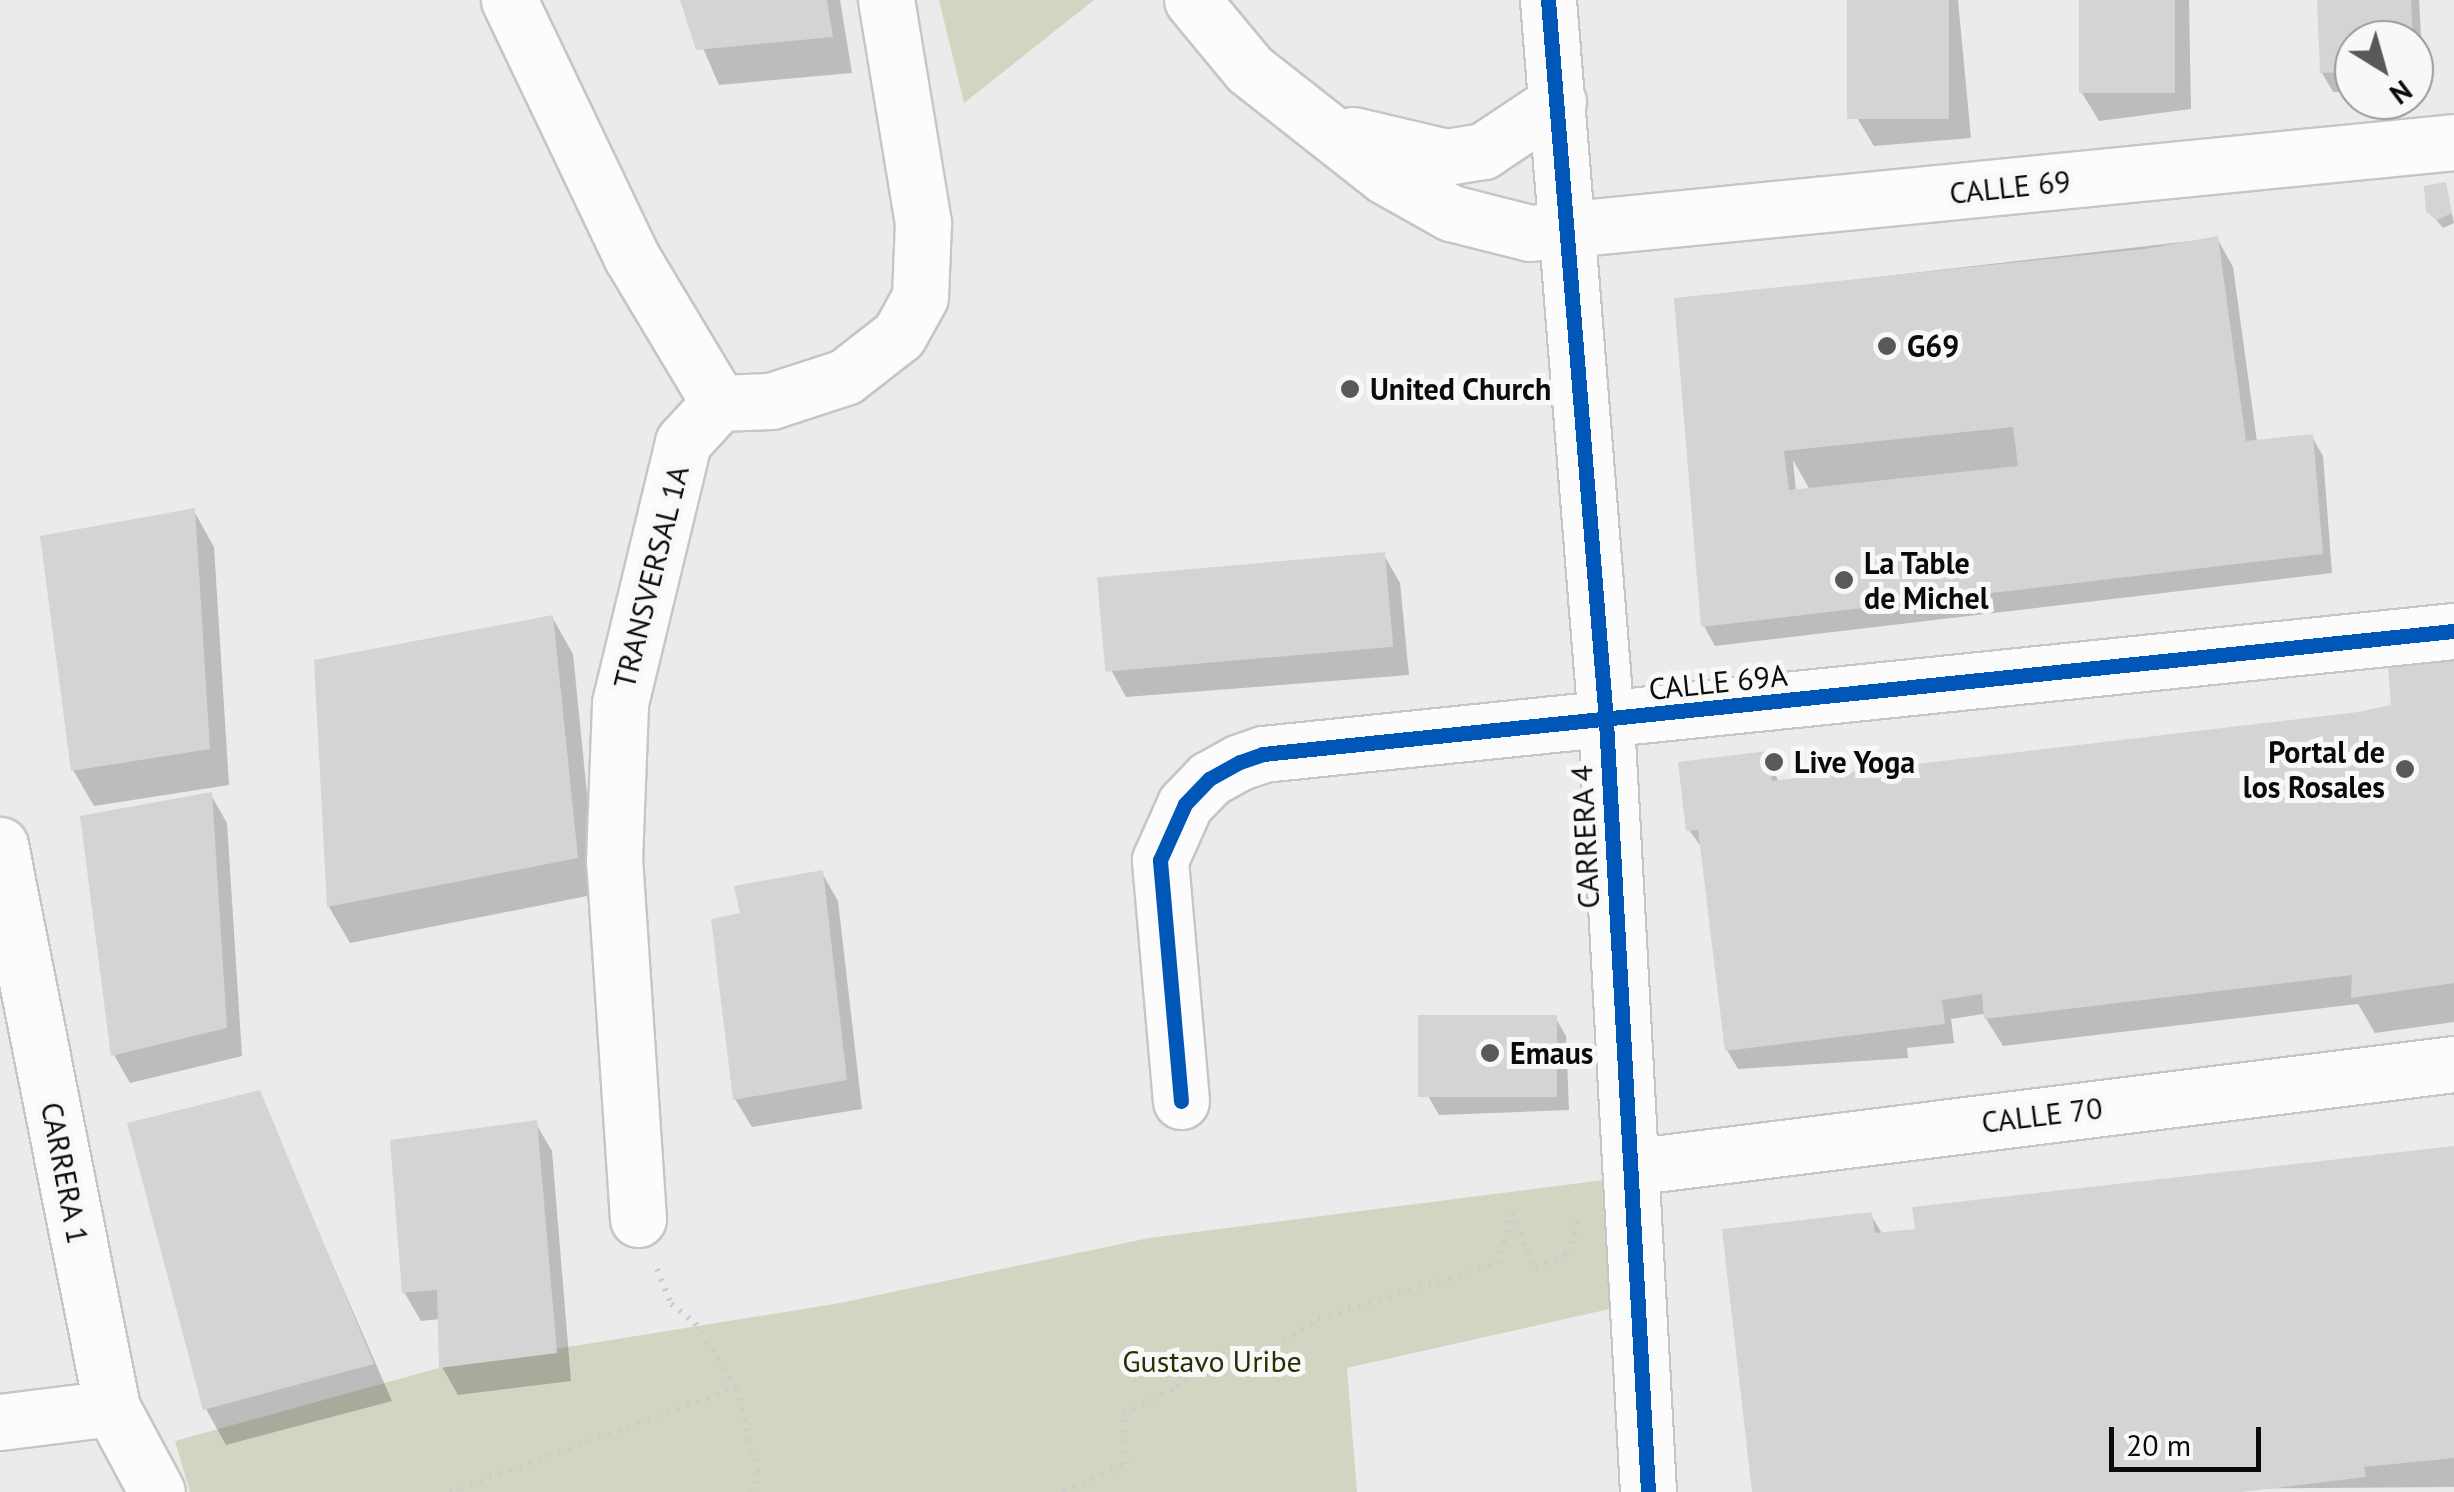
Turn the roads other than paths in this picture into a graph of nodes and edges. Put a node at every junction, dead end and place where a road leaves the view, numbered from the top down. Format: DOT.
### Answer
graph roads {
  1 [pos="508,0"];
  2 [pos="886,0"];
  3 [pos="1192,0"];
  4 [pos="1548,0"];
  5 [pos="1558,101"];
  6 [pos="1307,120"];
  7 [pos="2454,142"];
  8 [pos="1566,233"];
  9 [pos="719,403"];
  10 [pos="2454,631"];
  11 [pos="1606,722"];
  12 [pos="0,845"];
  13 [pos="2454,1064"];
  14 [pos="1181,1101"];
  15 [pos="1630,1167"];
  16 [pos="638,1219"];
  17 [pos="112,1408"];
  18 [pos="0,1422"];
  19 [pos="156,1492"];
  20 [pos="1648,1492"];
  1 -- 9 [label="street"];
  2 -- 9 [label="street"];
  3 -- 6 [label="street, CALLE 69"];
  4 -- 5 [label="street, CARRERA 4"];
  5 -- 6 [label="street"];
  5 -- 8 [label="street, CARRERA 4"];
  6 -- 8 [label="street, CALLE 69"];
  7 -- 8 [label="street, CALLE 69"];
  8 -- 11 [label="street, CARRERA 4"];
  9 -- 16 [label="street, TRANSVERSAL 1A"];
  10 -- 11 [label="street, CALLE 69A"];
  11 -- 14 [label="street, CALLE 69A"];
  11 -- 15 [label="street, CARRERA 4"];
  12 -- 17 [label="street, CARRERA 1"];
  13 -- 15 [label="street, CALLE 70"];
  15 -- 20 [label="street, CARRERA 4"];
  17 -- 18 [label="street"];
  17 -- 19 [label="street, CARRERA 1"];
}
